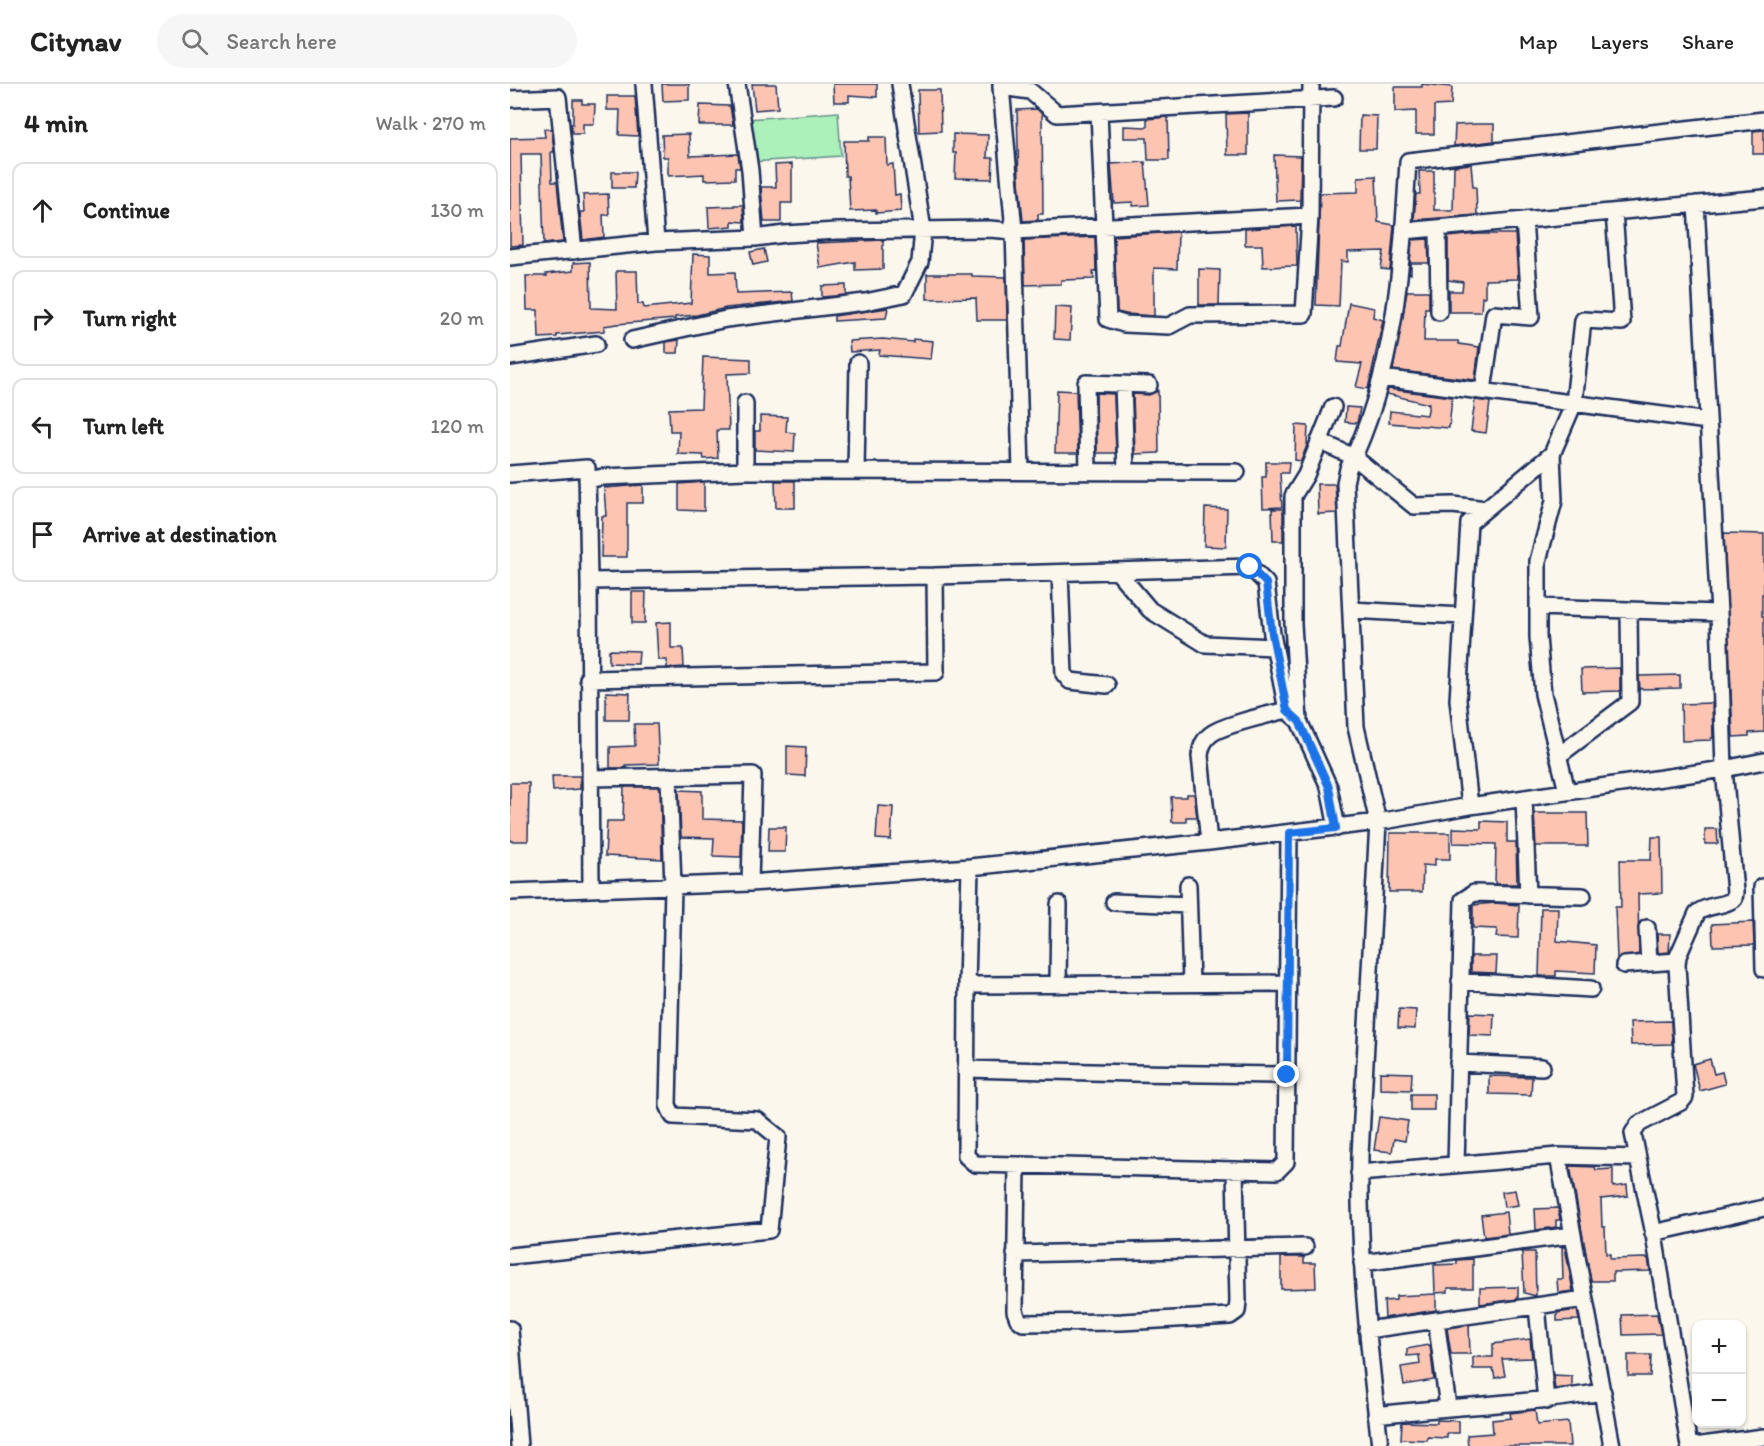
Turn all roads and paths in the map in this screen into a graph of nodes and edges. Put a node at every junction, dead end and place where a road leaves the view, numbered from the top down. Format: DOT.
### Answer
graph roads {
  1 [pos="644,84"];
  2 [pos="737,84"];
  3 [pos="900,84"];
  4 [pos="1311,84"];
  5 [pos="1001,86"];
  6 [pos="549,91"];
  7 [pos="1334,98"];
  8 [pos="510,99"];
  9 [pos="1311,100"];
  10 [pos="1099,112"];
  11 [pos="1764,120"];
  12 [pos="1764,198"];
  13 [pos="1696,204"];
  14 [pos="1614,212"];
  15 [pos="1310,216"];
  16 [pos="1524,220"];
  17 [pos="1105,227"];
  18 [pos="1438,228"];
  19 [pos="923,230"];
  20 [pos="1014,231"];
  21 [pos="1404,231"];
  22 [pos="755,238"];
  23 [pos="656,242"];
  24 [pos="574,251"];
  25 [pos="510,258"];
  26 [pos="1439,312"];
  27 [pos="632,340"];
  28 [pos="596,344"];
  29 [pos="510,357"];
  30 [pos="858,363"];
  31 [pos="1382,378"];
  32 [pos="1123,384"];
  33 [pos="1149,385"];
  34 [pos="1483,391"];
  35 [pos="745,403"];
  36 [pos="1574,403"];
  37 [pos="1333,407"];
  38 [pos="1708,421"];
  39 [pos="1319,441"];
  40 [pos="1551,454"];
  41 [pos="1354,457"];
  42 [pos="745,471"];
  43 [pos="856,471"];
  44 [pos="1021,471"];
  45 [pos="1088,471"];
  46 [pos="1126,471"];
  47 [pos="1237,472"];
  48 [pos="510,474"];
  49 [pos="587,480"];
  50 [pos="1486,509"];
  51 [pos="1117,571"];
  52 [pos="1060,573"];
  53 [pos="935,576"];
  54 [pos="589,581"];
  55 [pos="1538,607"];
  56 [pos="1351,610"];
  57 [pos="1629,610"];
  58 [pos="1719,613"];
  59 [pos="1462,616"];
  60 [pos="1275,647"];
  61 [pos="588,678"];
  62 [pos="1107,685"];
  63 [pos="1287,710"];
  64 [pos="1299,721"];
  65 [pos="1558,756"];
  66 [pos="1764,761"];
  67 [pos="1724,769"];
  68 [pos="669,776"];
  69 [pos="590,778"];
  70 [pos="1567,791"];
  71 [pos="1524,798"];
  72 [pos="1470,806"];
  73 [pos="1378,822"];
  74 [pos="1336,828"];
  75 [pos="1289,833"];
  76 [pos="1209,842"];
  77 [pos="970,867"];
  78 [pos="750,883"];
  79 [pos="1188,885"];
  80 [pos="673,886"];
  81 [pos="1763,887"];
  82 [pos="591,888"];
  83 [pos="1735,890"];
  84 [pos="510,892"];
  85 [pos="1528,896"];
  86 [pos="1583,896"];
  87 [pos="1114,902"];
  88 [pos="1059,904"];
  89 [pos="1188,905"];
  90 [pos="1647,928"];
  91 [pos="1677,961"];
  92 [pos="1649,963"];
  93 [pos="1624,964"];
  94 [pos="1764,969"];
  95 [pos="1460,981"];
  96 [pos="1288,983"];
  97 [pos="1191,984"];
  98 [pos="967,985"];
  99 [pos="1058,985"];
  100 [pos="1591,989"];
  101 [pos="1458,1063"];
  102 [pos="1542,1067"];
  103 [pos="966,1069"];
  104 [pos="1287,1075"];
  105 [pos="1558,1156"];
  106 [pos="1638,1158"];
  107 [pos="1017,1165"];
  108 [pos="1456,1165"];
  109 [pos="1235,1170"];
  110 [pos="1359,1173"];
  111 [pos="1764,1208"];
  112 [pos="1653,1233"];
  113 [pos="1573,1235"];
  114 [pos="1237,1247"];
  115 [pos="1305,1247"];
  116 [pos="1015,1254"];
  117 [pos="510,1256"];
  118 [pos="1362,1263"];
  119 [pos="1585,1299"];
  120 [pos="1537,1306"];
  121 [pos="1436,1320"];
  122 [pos="510,1329"];
  123 [pos="1367,1330"];
  124 [pos="1603,1392"];
  125 [pos="1546,1401"];
  126 [pos="1448,1407"];
  127 [pos="1376,1415"];
  128 [pos="1764,1437"];
  129 [pos="519,1446"];
  130 [pos="1380,1446"];
  131 [pos="1612,1446"];
  132 [pos="1689,1446"];
  133 [pos="1694,1446"];
  1 -- 23 [label="street"];
  2 -- 22 [label="street"];
  3 -- 19 [label="street"];
  4 -- 9 [label="street"];
  5 -- 10 [label="street"];
  5 -- 20 [label="street"];
  6 -- 8 [label="street"];
  6 -- 24 [label="street"];
  7 -- 9 [label="street"];
  9 -- 10 [label="street"];
  9 -- 15 [label="street"];
  10 -- 17 [label="street"];
  11 -- 21 [label="street"];
  12 -- 13 [label="street"];
  13 -- 14 [label="street"];
  13 -- 38 [label="street"];
  14 -- 16 [label="street"];
  14 -- 36 [label="street"];
  15 -- 17 [label="street"];
  15 -- 17 [label="street"];
  16 -- 18 [label="street"];
  16 -- 34 [label="street"];
  17 -- 20 [label="street"];
  18 -- 21 [label="street"];
  18 -- 26 [label="street"];
  19 -- 20 [label="street"];
  19 -- 22 [label="street"];
  19 -- 27 [label="street"];
  20 -- 44 [label="street"];
  21 -- 31 [label="street"];
  22 -- 23 [label="street"];
  23 -- 24 [label="street"];
  24 -- 25 [label="street"];
  28 -- 29 [label="street"];
  30 -- 43 [label="street"];
  31 -- 34 [label="street"];
  31 -- 41 [label="street"];
  32 -- 33 [label="street"];
  32 -- 45 [label="street"];
  32 -- 46 [label="street"];
  34 -- 36 [label="street"];
  35 -- 42 [label="street"];
  36 -- 38 [label="street"];
  36 -- 40 [label="street"];
  37 -- 39 [label="street"];
  38 -- 58 [label="street"];
  39 -- 41 [label="street"];
  39 -- 64 [label="street"];
  40 -- 50 [label="street"];
  40 -- 55 [label="street"];
  41 -- 50 [label="street"];
  41 -- 56 [label="street"];
  42 -- 43 [label="street"];
  42 -- 49 [label="street"];
  43 -- 44 [label="street"];
  44 -- 45 [label="street"];
  45 -- 46 [label="street"];
  46 -- 47 [label="street"];
  48 -- 49 [label="street"];
  49 -- 54 [label="street"];
  50 -- 59 [label="street"];
  51 -- 52 [label="street"];
  51 -- 60 [label="street"];
  51 -- 60 [label="street"];
  52 -- 53 [label="street"];
  52 -- 62 [label="street"];
  53 -- 54 [label="street"];
  53 -- 61 [label="street"];
  54 -- 61 [label="street"];
  55 -- 57 [label="street"];
  55 -- 65 [label="street"];
  56 -- 59 [label="street"];
  56 -- 73 [label="street"];
  57 -- 58 [label="street"];
  57 -- 65 [label="street"];
  58 -- 67 [label="street"];
  59 -- 72 [label="street"];
  60 -- 63 [label="street"];
  61 -- 69 [label="street"];
  63 -- 64 [label="street"];
  63 -- 76 [label="street"];
  64 -- 74 [label="street"];
  65 -- 70 [label="street"];
  66 -- 67 [label="street"];
  67 -- 70 [label="street"];
  67 -- 83 [label="street"];
  68 -- 69 [label="street"];
  68 -- 78 [label="street"];
  68 -- 80 [label="street"];
  69 -- 82 [label="street"];
  70 -- 71 [label="street"];
  71 -- 72 [label="street"];
  71 -- 85 [label="street"];
  72 -- 73 [label="street"];
  73 -- 74 [label="street"];
  73 -- 110 [label="street"];
  74 -- 75 [label="street"];
  75 -- 76 [label="street"];
  75 -- 96 [label="street"];
  76 -- 77 [label="street"];
  77 -- 78 [label="street"];
  77 -- 98 [label="street"];
  78 -- 80 [label="street"];
  79 -- 89 [label="street"];
  80 -- 82 [label="street"];
  80 -- 117 [label="street"];
  81 -- 83 [label="street"];
  81 -- 94 [label="street"];
  82 -- 84 [label="street"];
  83 -- 91 [label="street"];
  85 -- 86 [label="street"];
  85 -- 95 [label="street"];
  87 -- 89 [label="street"];
  88 -- 99 [label="street"];
  89 -- 97 [label="street"];
  90 -- 92 [label="street"];
  91 -- 92 [label="street"];
  91 -- 106 [label="street"];
  92 -- 93 [label="street"];
  95 -- 100 [label="street"];
  95 -- 101 [label="street"];
  96 -- 97 [label="street"];
  96 -- 104 [label="street"];
  97 -- 99 [label="street"];
  98 -- 99 [label="street"];
  98 -- 103 [label="street"];
  101 -- 102 [label="street"];
  101 -- 108 [label="street"];
  103 -- 104 [label="street"];
  103 -- 107 [label="street"];
  104 -- 109 [label="street"];
  105 -- 106 [label="street"];
  105 -- 108 [label="street"];
  105 -- 113 [label="street"];
  106 -- 112 [label="street"];
  107 -- 109 [label="street"];
  107 -- 116 [label="street"];
  108 -- 110 [label="street"];
  109 -- 114 [label="street"];
  110 -- 118 [label="street"];
  111 -- 112 [label="street"];
  112 -- 132 [label="street"];
  113 -- 118 [label="street"];
  113 -- 119 [label="street"];
  114 -- 115 [label="street"];
  114 -- 116 [label="street"];
  114 -- 116 [label="street"];
  118 -- 123 [label="street"];
  119 -- 120 [label="street"];
  119 -- 124 [label="street"];
  120 -- 121 [label="street"];
  120 -- 125 [label="street"];
  121 -- 123 [label="street"];
  121 -- 126 [label="street"];
  122 -- 129 [label="street"];
  123 -- 127 [label="street"];
  124 -- 125 [label="street"];
  124 -- 131 [label="street"];
  125 -- 126 [label="street"];
  126 -- 127 [label="street"];
  127 -- 130 [label="street"];
  128 -- 133 [label="street"];
}
